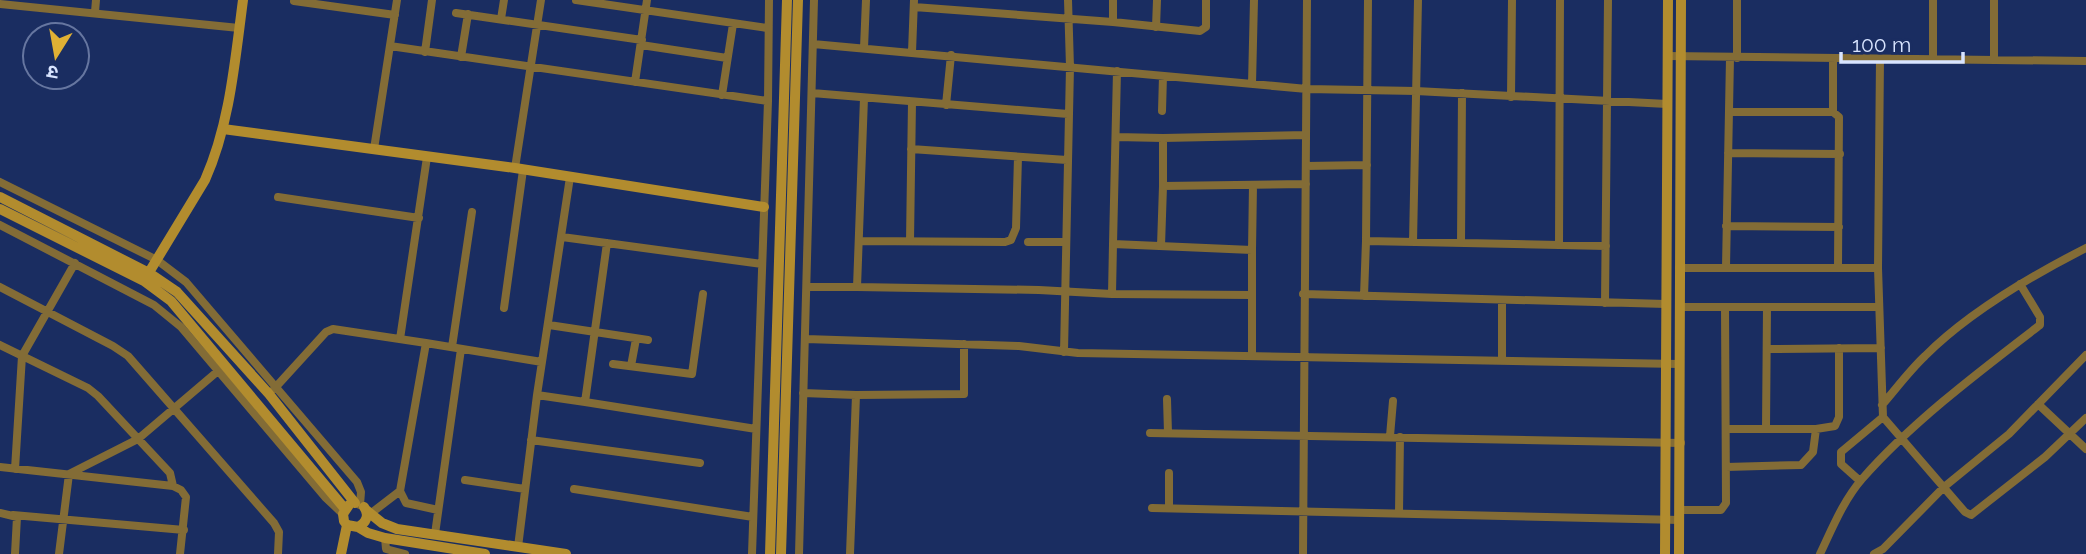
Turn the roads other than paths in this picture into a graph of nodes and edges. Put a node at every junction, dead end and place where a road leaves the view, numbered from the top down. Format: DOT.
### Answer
graph roads {
  1 [pos="96,0"];
  2 [pos="243,0"];
  3 [pos="291,0"];
  4 [pos="397,0"];
  5 [pos="432,0"];
  6 [pos="504,0"];
  7 [pos="541,0"];
  8 [pos="576,0"];
  9 [pos="647,0"];
  10 [pos="798,0"];
  11 [pos="814,0"];
  12 [pos="866,0"];
  13 [pos="1068,0"];
  14 [pos="1113,0"];
  15 [pos="1157,0"];
  16 [pos="1206,0"];
  17 [pos="1254,0"];
  18 [pos="1307,0"];
  19 [pos="1368,0"];
  20 [pos="1418,0"];
  21 [pos="1513,0"];
  22 [pos="1560,0"];
  23 [pos="1608,0"];
  24 [pos="1668,0"];
  25 [pos="1681,0"];
  26 [pos="1737,0"];
  27 [pos="1933,0"];
  28 [pos="1994,0"];
  29 [pos="769,2"];
  30 [pos="787,3"];
  31 [pos="0,4"];
  32 [pos="914,4"];
  33 [pos="646,11"];
  34 [pos="95,12"];
  35 [pos="456,13"];
  36 [pos="468,14"];
  37 [pos="394,15"];
  38 [pos="1068,18"];
  39 [pos="501,19"];
  40 [pos="792,19"];
  41 [pos="1113,22"];
  42 [pos="733,24"];
  43 [pos="537,25"];
  44 [pos="1156,27"];
  45 [pos="239,28"];
  46 [pos="767,29"];
  47 [pos="641,43"];
  48 [pos="813,44"];
  49 [pos="390,46"];
  50 [pos="864,48"];
  51 [pos="425,52"];
  52 [pos="912,52"];
  53 [pos="951,55"];
  54 [pos="1667,56"];
  55 [pos="461,57"];
  56 [pos="1680,57"];
  57 [pos="727,58"];
  58 [pos="1733,58"];
  59 [pos="1833,59"];
  60 [pos="1880,59"];
  61 [pos="1933,59"];
  62 [pos="1994,60"];
  63 [pos="2086,61"];
  64 [pos="1070,67"];
  65 [pos="531,68"];
  66 [pos="1117,71"];
  67 [pos="1163,76"];
  68 [pos="635,82"];
  69 [pos="1252,84"];
  70 [pos="1307,89"];
  71 [pos="1368,90"];
  72 [pos="1416,91"];
  73 [pos="813,93"];
  74 [pos="1462,93"];
  75 [pos="722,95"];
  76 [pos="1511,97"];
  77 [pos="864,98"];
  78 [pos="1559,100"];
  79 [pos="768,101"];
  80 [pos="912,102"];
  81 [pos="1607,102"];
  82 [pos="1667,104"];
  83 [pos="946,105"];
  84 [pos="1162,111"];
  85 [pos="1729,112"];
  86 [pos="1833,112"];
  87 [pos="1068,114"];
  88 [pos="223,129"];
  89 [pos="1306,135"];
  90 [pos="1116,137"];
  91 [pos="1163,138"];
  92 [pos="374,149"];
  93 [pos="911,149"];
  94 [pos="1728,153"];
  95 [pos="1840,154"];
  96 [pos="428,157"];
  97 [pos="1018,157"];
  98 [pos="1067,160"];
  99 [pos="1306,166"];
  100 [pos="1367,166"];
  101 [pos="519,169"];
  102 [pos="570,177"];
  103 [pos="0,182"];
  104 [pos="1306,184"];
  105 [pos="1253,185"];
  106 [pos="1163,186"];
  107 [pos="0,197"];
  108 [pos="278,197"];
  109 [pos="780,206"];
  110 [pos="793,206"];
  111 [pos="764,207"];
  112 [pos="0,209"];
  113 [pos="472,212"];
  114 [pos="419,218"];
  115 [pos="0,225"];
  116 [pos="1726,226"];
  117 [pos="1839,227"];
  118 [pos="562,237"];
  119 [pos="859,240"];
  120 [pos="910,241"];
  121 [pos="1366,241"];
  122 [pos="1028,242"];
  123 [pos="1066,242"];
  124 [pos="1413,242"];
  125 [pos="607,243"];
  126 [pos="1461,243"];
  127 [pos="1113,244"];
  128 [pos="1559,245"];
  129 [pos="1161,246"];
  130 [pos="1606,246"];
  131 [pos="2086,248"];
  132 [pos="1252,250"];
  133 [pos="157,260"];
  134 [pos="104,262"];
  135 [pos="75,264"];
  136 [pos="762,264"];
  137 [pos="1726,267"];
  138 [pos="1839,267"];
  139 [pos="1679,268"];
  140 [pos="1878,268"];
  141 [pos="98,275"];
  142 [pos="146,277"];
  143 [pos="2020,284"];
  144 [pos="0,287"];
  145 [pos="808,287"];
  146 [pos="857,288"];
  147 [pos="1065,293"];
  148 [pos="1112,293"];
  149 [pos="703,294"];
  150 [pos="1303,294"];
  151 [pos="1252,295"];
  152 [pos="1364,296"];
  153 [pos="1502,300"];
  154 [pos="1605,303"];
  155 [pos="1667,304"];
  156 [pos="1679,307"];
  157 [pos="1725,307"];
  158 [pos="1768,307"];
  159 [pos="1879,307"];
  160 [pos="503,308"];
  161 [pos="49,313"];
  162 [pos="549,325"];
  163 [pos="594,332"];
  164 [pos="400,339"];
  165 [pos="636,339"];
  166 [pos="806,339"];
  167 [pos="648,341"];
  168 [pos="426,343"];
  169 [pos="964,344"];
  170 [pos="0,345"];
  171 [pos="452,347"];
  172 [pos="1767,348"];
  173 [pos="1839,348"];
  174 [pos="1881,348"];
  175 [pos="461,349"];
  176 [pos="1064,352"];
  177 [pos="1252,355"];
  178 [pos="2086,355"];
  179 [pos="22,356"];
  180 [pos="1304,356"];
  181 [pos="1502,359"];
  182 [pos="542,362"];
  183 [pos="613,364"];
  184 [pos="1666,364"];
  185 [pos="1679,364"];
  186 [pos="631,366"];
  187 [pos="218,371"];
  188 [pos="273,391"];
  189 [pos="803,393"];
  190 [pos="537,395"];
  191 [pos="856,395"];
  192 [pos="1167,399"];
  193 [pos="1393,401"];
  194 [pos="585,402"];
  195 [pos="2038,404"];
  196 [pos="1882,405"];
  197 [pos="175,409"];
  198 [pos="1883,417"];
  199 [pos="2086,418"];
  200 [pos="1766,428"];
  201 [pos="756,429"];
  202 [pos="1726,429"];
  203 [pos="1816,429"];
  204 [pos="1150,433"];
  205 [pos="1168,433"];
  206 [pos="1304,434"];
  207 [pos="2070,434"];
  208 [pos="1395,436"];
  209 [pos="138,439"];
  210 [pos="1902,439"];
  211 [pos="531,440"];
  212 [pos="1666,443"];
  213 [pos="1681,443"];
  214 [pos="2086,449"];
  215 [pos="701,463"];
  216 [pos="0,467"];
  217 [pos="1726,467"];
  218 [pos="15,469"];
  219 [pos="1169,473"];
  220 [pos="69,474"];
  221 [pos="465,480"];
  222 [pos="1860,481"];
  223 [pos="173,486"];
  224 [pos="1944,487"];
  225 [pos="525,489"];
  226 [pos="574,489"];
  227 [pos="400,491"];
  228 [pos="1152,508"];
  229 [pos="1169,508"];
  230 [pos="438,510"];
  231 [pos="1303,511"];
  232 [pos="0,513"];
  233 [pos="1399,513"];
  234 [pos="13,514"];
  235 [pos="1680,515"];
  236 [pos="357,516"];
  237 [pos="753,517"];
  238 [pos="1665,519"];
  239 [pos="63,520"];
  240 [pos="184,530"];
  241 [pos="435,534"];
  242 [pos="385,538"];
  243 [pos="517,547"];
  244 [pos="342,551"];
  245 [pos="15,554"];
  246 [pos="60,554"];
  247 [pos="180,554"];
  248 [pos="278,554"];
  249 [pos="405,554"];
  250 [pos="485,554"];
  251 [pos="566,554"];
  252 [pos="752,554"];
  253 [pos="770,554"];
  254 [pos="781,554"];
  255 [pos="800,554"];
  256 [pos="850,554"];
  257 [pos="1303,554"];
  258 [pos="1665,554"];
  259 [pos="1679,554"];
  260 [pos="1820,554"];
  261 [pos="1874,554"];
  1 -- 34 [label="street"];
  2 -- 45 [label="street"];
  3 -- 37 [label="street"];
  4 -- 37 [label="street"];
  5 -- 51 [label="street"];
  6 -- 39 [label="street"];
  7 -- 43 [label="street"];
  8 -- 33 [label="street"];
  9 -- 33 [label="street"];
  10 -- 40 [label="street"];
  11 -- 48 [label="street"];
  12 -- 50 [label="street"];
  13 -- 38 [label="street"];
  14 -- 41 [label="street"];
  15 -- 44 [label="street"];
  16 -- 44 [label="street"];
  17 -- 69 [label="street"];
  18 -- 70 [label="street"];
  19 -- 71 [label="street"];
  20 -- 72 [label="street"];
  21 -- 76 [label="street"];
  22 -- 78 [label="street"];
  23 -- 81 [label="street"];
  24 -- 54 [label="street"];
  25 -- 56 [label="street"];
  26 -- 58 [label="street"];
  27 -- 61 [label="street"];
  28 -- 62 [label="street"];
  29 -- 30 [label="street"];
  29 -- 46 [label="street"];
  30 -- 40 [label="street"];
  31 -- 34 [label="street"];
  32 -- 38 [label="street"];
  32 -- 52 [label="street"];
  33 -- 42 [label="street"];
  33 -- 47 [label="street"];
  34 -- 45 [label="street"];
  35 -- 36 [label="street"];
  36 -- 39 [label="street"];
  36 -- 55 [label="street"];
  37 -- 49 [label="street"];
  38 -- 41 [label="street"];
  38 -- 64 [label="street"];
  39 -- 43 [label="street"];
  40 -- 109 [label="street"];
  40 -- 110 [label="street"];
  41 -- 44 [label="street"];
  42 -- 46 [label="street"];
  42 -- 57 [label="street"];
  43 -- 47 [label="street"];
  43 -- 65 [label="street"];
  45 -- 88 [label="street"];
  46 -- 79 [label="street"];
  47 -- 57 [label="street"];
  47 -- 68 [label="street"];
  48 -- 50 [label="street"];
  48 -- 73 [label="street"];
  49 -- 51 [label="street"];
  49 -- 92 [label="street"];
  50 -- 52 [label="street"];
  51 -- 55 [label="street"];
  52 -- 53 [label="street"];
  53 -- 64 [label="street"];
  53 -- 83 [label="street"];
  54 -- 56 [label="street"];
  54 -- 82 [label="street"];
  55 -- 65 [label="street"];
  56 -- 58 [label="street"];
  56 -- 139 [label="street"];
  57 -- 75 [label="street"];
  58 -- 59 [label="street"];
  58 -- 85 [label="street"];
  59 -- 60 [label="street"];
  59 -- 86 [label="street"];
  60 -- 61 [label="street"];
  60 -- 140 [label="street"];
  61 -- 62 [label="street"];
  62 -- 63 [label="street"];
  64 -- 66 [label="street"];
  64 -- 87 [label="street"];
  65 -- 68 [label="street"];
  65 -- 101 [label="street"];
  66 -- 67 [label="street"];
  66 -- 90 [label="street"];
  67 -- 69 [label="street"];
  67 -- 84 [label="street"];
  68 -- 75 [label="street"];
  69 -- 70 [label="street"];
  70 -- 71 [label="street"];
  70 -- 89 [label="street"];
  71 -- 72 [label="street"];
  71 -- 100 [label="street"];
  72 -- 74 [label="street"];
  72 -- 124 [label="street"];
  73 -- 77 [label="street"];
  73 -- 145 [label="street"];
  74 -- 76 [label="street"];
  74 -- 126 [label="street"];
  75 -- 79 [label="street"];
  76 -- 78 [label="street"];
  77 -- 80 [label="street"];
  77 -- 119 [label="street"];
  78 -- 81 [label="street"];
  78 -- 128 [label="street"];
  79 -- 111 [label="street"];
  80 -- 83 [label="street"];
  80 -- 93 [label="street"];
  81 -- 82 [label="street"];
  81 -- 130 [label="street"];
  82 -- 155 [label="street"];
  83 -- 87 [label="street"];
  85 -- 86 [label="street"];
  85 -- 94 [label="street"];
  86 -- 95 [label="street"];
  87 -- 98 [label="street"];
  88 -- 92 [label="street"];
  88 -- 133 [label="street"];
  89 -- 91 [label="street"];
  89 -- 99 [label="street"];
  90 -- 91 [label="street"];
  90 -- 127 [label="street"];
  91 -- 106 [label="street"];
  92 -- 96 [label="street"];
  93 -- 97 [label="street"];
  93 -- 120 [label="street"];
  94 -- 95 [label="street"];
  94 -- 116 [label="street"];
  95 -- 117 [label="street"];
  96 -- 101 [label="street"];
  96 -- 114 [label="street"];
  97 -- 98 [label="street"];
  97 -- 120 [label="street"];
  98 -- 123 [label="street"];
  99 -- 100 [label="street"];
  99 -- 104 [label="street"];
  100 -- 121 [label="street"];
  101 -- 102 [label="street"];
  101 -- 160 [label="street"];
  102 -- 111 [label="street"];
  102 -- 118 [label="street"];
  103 -- 133 [label="street"];
  104 -- 105 [label="street"];
  104 -- 150 [label="street"];
  105 -- 106 [label="street"];
  105 -- 132 [label="street"];
  106 -- 129 [label="street"];
  107 -- 142 [label="street"];
  108 -- 114 [label="street"];
  109 -- 110 [label="street"];
  109 -- 253 [label="street"];
  110 -- 254 [label="street"];
  111 -- 136 [label="street"];
  112 -- 134 [label="street"];
  113 -- 171 [label="street"];
  114 -- 164 [label="street"];
  115 -- 135 [label="street"];
  116 -- 117 [label="street"];
  116 -- 137 [label="street"];
  117 -- 138 [label="street"];
  118 -- 125 [label="street"];
  118 -- 162 [label="street"];
  119 -- 120 [label="street"];
  119 -- 146 [label="street"];
  121 -- 124 [label="street"];
  121 -- 152 [label="street"];
  122 -- 123 [label="street"];
  123 -- 147 [label="street"];
  124 -- 126 [label="street"];
  125 -- 136 [label="street"];
  125 -- 163 [label="street"];
  126 -- 128 [label="street"];
  127 -- 129 [label="street"];
  127 -- 148 [label="street"];
  128 -- 130 [label="street"];
  129 -- 132 [label="street"];
  130 -- 154 [label="street"];
  131 -- 143 [label="street"];
  132 -- 151 [label="street"];
  133 -- 142 [label="street"];
  133 -- 188 [label="street"];
  134 -- 141 [label="street"];
  134 -- 142 [label="street"];
  135 -- 141 [label="street"];
  135 -- 161 [label="street"];
  136 -- 201 [label="street"];
  137 -- 138 [label="street"];
  137 -- 139 [label="street"];
  138 -- 140 [label="street"];
  139 -- 156 [label="street"];
  140 -- 159 [label="street"];
  141 -- 187 [label="street"];
  142 -- 188 [label="street"];
  142 -- 236 [label="street"];
  143 -- 196 [label="street"];
  143 -- 210 [label="street"];
  144 -- 161 [label="street"];
  145 -- 146 [label="street"];
  145 -- 166 [label="street"];
  146 -- 147 [label="street"];
  147 -- 148 [label="street"];
  147 -- 176 [label="street"];
  148 -- 151 [label="street"];
  149 -- 186 [label="street"];
  150 -- 152 [label="street"];
  150 -- 180 [label="street"];
  151 -- 177 [label="street"];
  152 -- 153 [label="street"];
  153 -- 154 [label="street"];
  153 -- 181 [label="street"];
  154 -- 155 [label="street"];
  155 -- 184 [label="street"];
  156 -- 157 [label="street"];
  156 -- 185 [label="street"];
  157 -- 158 [label="street"];
  157 -- 202 [label="street"];
  158 -- 159 [label="street"];
  158 -- 172 [label="street"];
  159 -- 174 [label="street"];
  161 -- 179 [label="street"];
  161 -- 197 [label="street"];
  162 -- 163 [label="street"];
  162 -- 182 [label="street"];
  163 -- 165 [label="street"];
  163 -- 194 [label="street"];
  164 -- 168 [label="street"];
  164 -- 188 [label="street"];
  165 -- 167 [label="street"];
  165 -- 186 [label="street"];
  166 -- 169 [label="street"];
  166 -- 189 [label="street"];
  168 -- 171 [label="street"];
  168 -- 227 [label="street"];
  169 -- 176 [label="street"];
  169 -- 191 [label="street"];
  170 -- 179 [label="street"];
  171 -- 175 [label="street"];
  172 -- 173 [label="street"];
  172 -- 200 [label="street"];
  173 -- 174 [label="street"];
  173 -- 203 [label="street"];
  174 -- 196 [label="street"];
  175 -- 182 [label="street"];
  175 -- 230 [label="street"];
  176 -- 177 [label="street"];
  177 -- 180 [label="street"];
  178 -- 195 [label="street"];
  179 -- 209 [label="street"];
  179 -- 218 [label="street"];
  180 -- 181 [label="street"];
  180 -- 206 [label="street"];
  181 -- 184 [label="street"];
  182 -- 190 [label="street"];
  183 -- 186 [label="street"];
  184 -- 185 [label="street"];
  184 -- 212 [label="street"];
  185 -- 213 [label="street"];
  187 -- 197 [label="street"];
  187 -- 236 [label="street"];
  188 -- 236 [label="street"];
  189 -- 191 [label="street"];
  189 -- 255 [label="street"];
  190 -- 194 [label="street"];
  190 -- 211 [label="street"];
  191 -- 256 [label="street"];
  192 -- 205 [label="street"];
  193 -- 208 [label="street"];
  194 -- 201 [label="street"];
  195 -- 207 [label="street"];
  195 -- 224 [label="street"];
  196 -- 198 [label="street"];
  197 -- 209 [label="street"];
  197 -- 248 [label="street"];
  198 -- 210 [label="street"];
  198 -- 222 [label="street"];
  199 -- 207 [label="street"];
  200 -- 202 [label="street"];
  200 -- 203 [label="street"];
  201 -- 237 [label="street"];
  202 -- 217 [label="street"];
  203 -- 217 [label="street"];
  204 -- 205 [label="street"];
  205 -- 206 [label="street"];
  206 -- 208 [label="street"];
  206 -- 231 [label="street"];
  207 -- 214 [label="street"];
  207 -- 224 [label="street"];
  208 -- 212 [label="street"];
  208 -- 233 [label="street"];
  209 -- 220 [label="street"];
  209 -- 223 [label="street"];
  210 -- 222 [label="street"];
  210 -- 224 [label="street"];
  211 -- 215 [label="street"];
  211 -- 225 [label="street"];
  212 -- 213 [label="street"];
  212 -- 238 [label="street"];
  213 -- 235 [label="street"];
  216 -- 218 [label="street"];
  217 -- 235 [label="street"];
  218 -- 220 [label="street"];
  219 -- 229 [label="street"];
  220 -- 223 [label="street"];
  220 -- 239 [label="street"];
  221 -- 225 [label="street"];
  222 -- 260 [label="street"];
  223 -- 240 [label="street"];
  224 -- 261 [label="street"];
  225 -- 243 [label="street"];
  226 -- 237 [label="street"];
  227 -- 230 [label="street"];
  227 -- 236 [label="street"];
  228 -- 229 [label="street"];
  229 -- 231 [label="street"];
  230 -- 241 [label="street"];
  231 -- 233 [label="street"];
  231 -- 257 [label="street"];
  232 -- 234 [label="street"];
  233 -- 238 [label="street"];
  234 -- 239 [label="street"];
  234 -- 245 [label="street"];
  235 -- 238 [label="street"];
  235 -- 259 [label="street"];
  236 -- 241 [label="street"];
  236 -- 242 [label="street"];
  236 -- 244 [label="street"];
  236 -- 244 [label="street"];
  237 -- 252 [label="street"];
  238 -- 258 [label="street"];
  239 -- 240 [label="street"];
  239 -- 246 [label="street"];
  240 -- 247 [label="street"];
  241 -- 243 [label="street"];
  242 -- 249 [label="street"];
  242 -- 250 [label="street"];
  243 -- 251 [label="street"];
}
